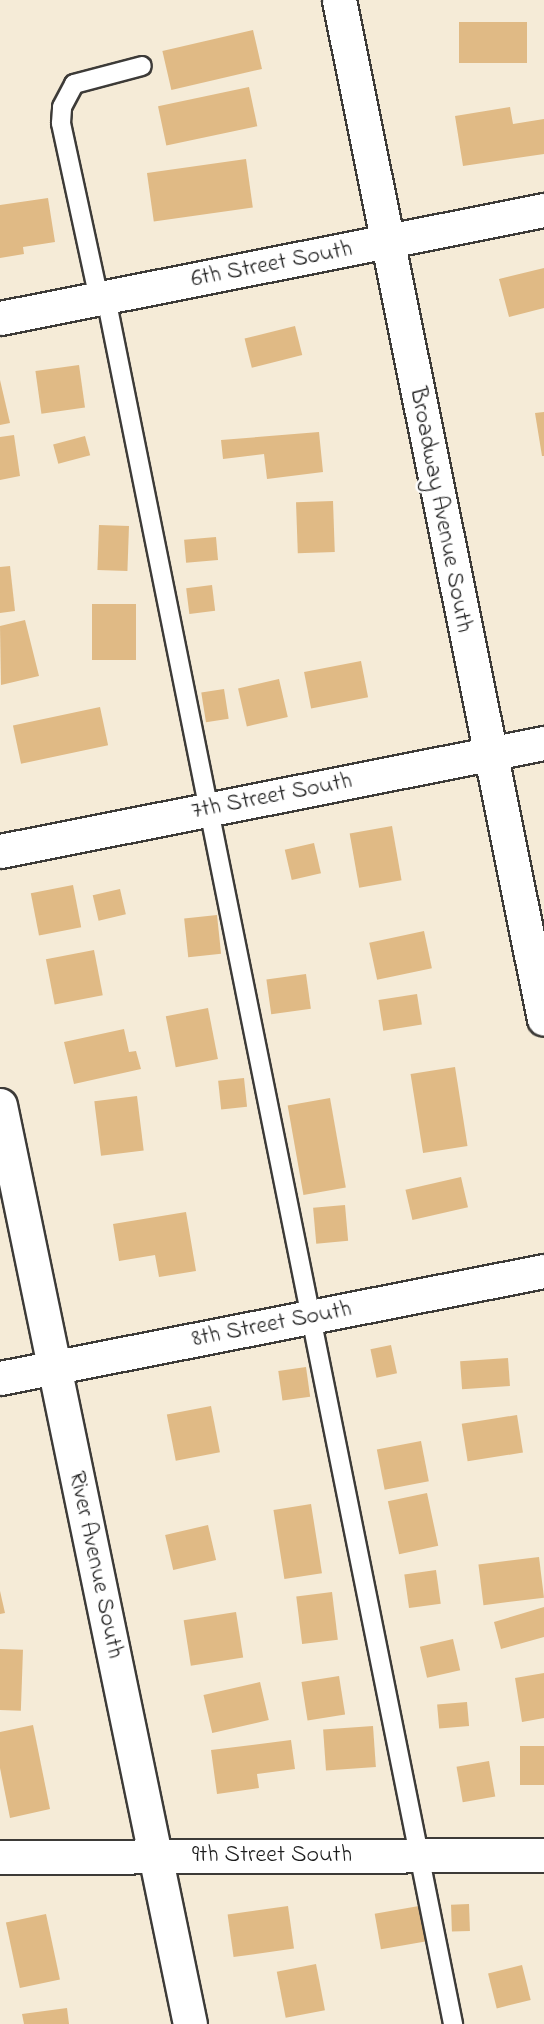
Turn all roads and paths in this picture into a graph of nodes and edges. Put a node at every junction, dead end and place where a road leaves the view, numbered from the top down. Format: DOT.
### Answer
graph roads {
  1 [pos="339,0"];
  2 [pos="142,66"];
  3 [pos="544,210"];
  4 [pos="387,243"];
  5 [pos="102,298"];
  6 [pos="0,318"];
  7 [pos="544,743"];
  8 [pos="489,754"];
  9 [pos="208,810"];
  10 [pos="0,851"];
  11 [pos="544,1019"];
  12 [pos="0,1106"];
  13 [pos="544,1271"];
  14 [pos="310,1317"];
  15 [pos="54,1368"];
  16 [pos="0,1378"];
  17 [pos="544,1855"];
  18 [pos="157,1856"];
  19 [pos="418,1856"];
  20 [pos="0,1857"];
  21 [pos="190,2024"];
  22 [pos="453,2024"];
  1 -- 4 [label="street, Broadway Avenue South"];
  2 -- 5 [label="lane"];
  3 -- 4 [label="street, 6th Street South"];
  4 -- 5 [label="street, 6th Street South"];
  4 -- 8 [label="street, Broadway Avenue South"];
  5 -- 6 [label="street, 6th Street South"];
  5 -- 9 [label="lane"];
  7 -- 8 [label="street, 7th Street South"];
  8 -- 9 [label="street, 7th Street South"];
  8 -- 11 [label="street, Broadway Avenue South"];
  9 -- 10 [label="street, 7th Street South"];
  9 -- 14 [label="lane"];
  12 -- 15 [label="street, River Avenue South"];
  13 -- 14 [label="street, 8th Street South"];
  14 -- 15 [label="street, 8th Street South"];
  14 -- 19 [label="lane"];
  15 -- 16 [label="street, 8th Street South"];
  15 -- 18 [label="street, River Avenue South"];
  17 -- 19 [label="street, 9th Street South"];
  18 -- 19 [label="street, 9th Street South"];
  18 -- 20 [label="street, 9th Street South"];
  18 -- 21 [label="street, River Avenue South"];
  19 -- 22 [label="lane"];
}
